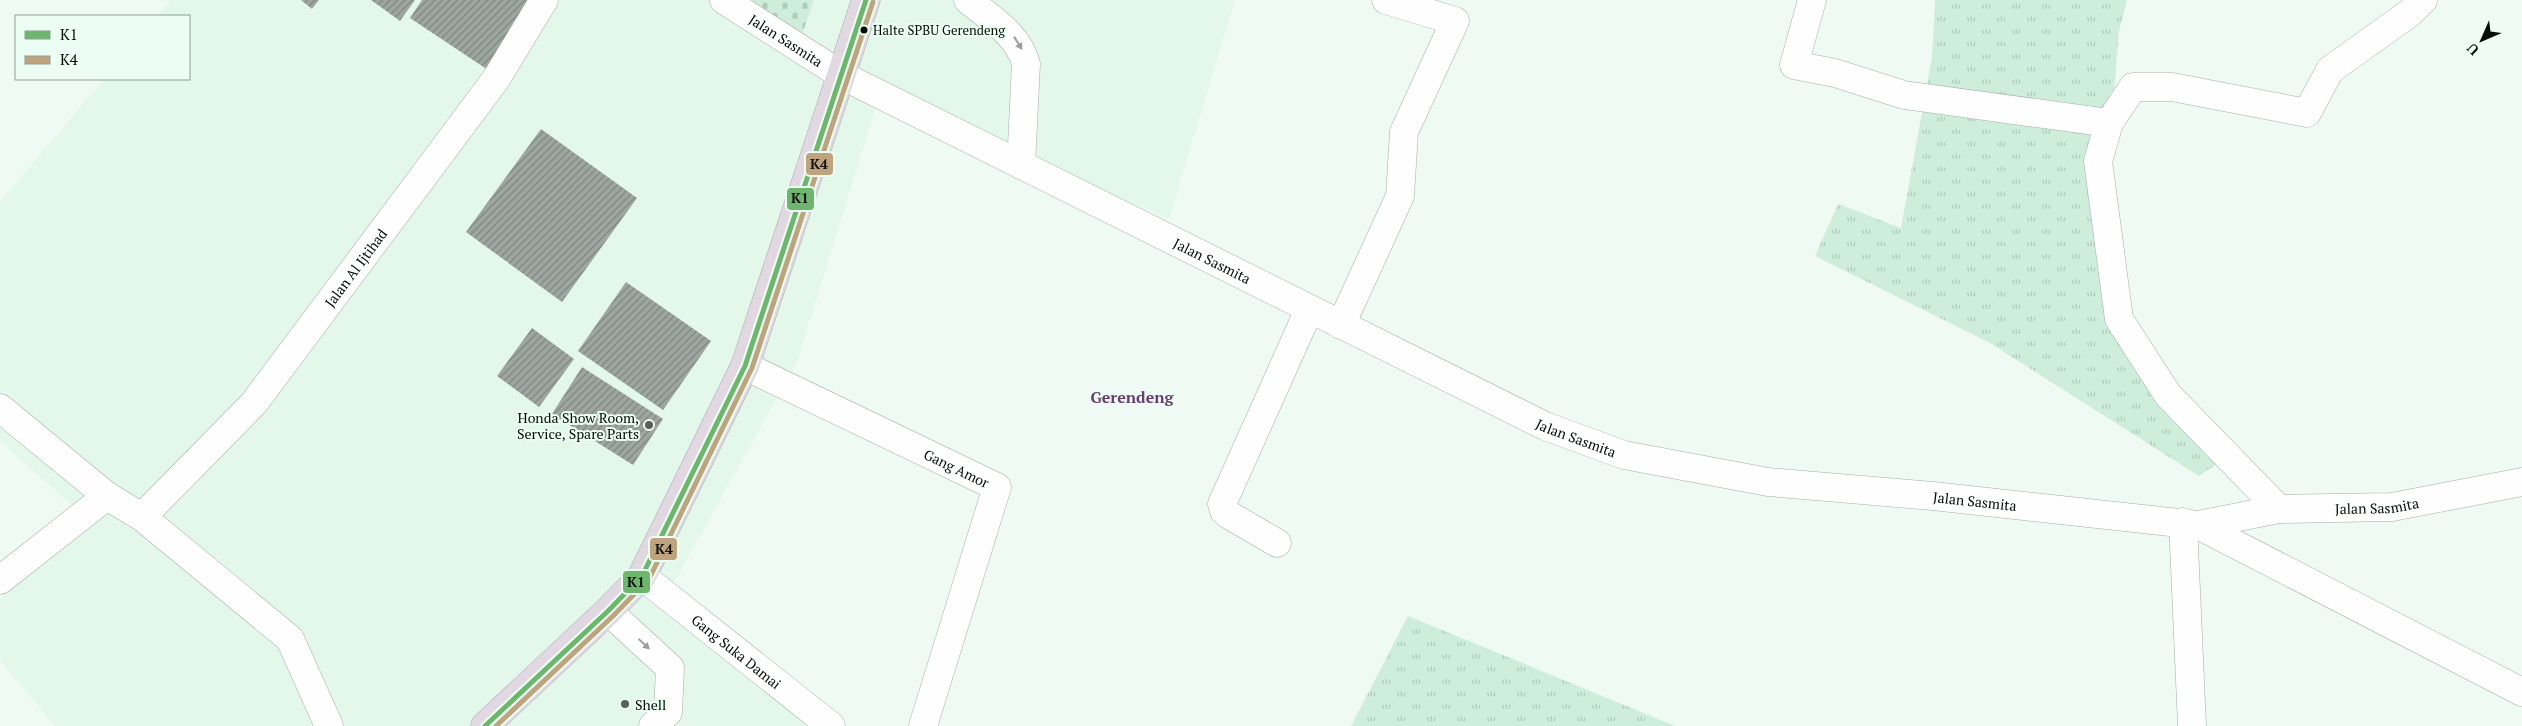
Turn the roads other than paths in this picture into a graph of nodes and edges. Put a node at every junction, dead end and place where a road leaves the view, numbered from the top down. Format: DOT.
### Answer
graph roads {
  1 [pos="544,0"];
  2 [pos="724,0"];
  3 [pos="866,0"];
  4 [pos="968,0"];
  5 [pos="1386,0"];
  6 [pos="1812,0"];
  7 [pos="2423,0"];
  8 [pos="843,76"];
  9 [pos="2109,123"];
  10 [pos="1021,165"];
  11 [pos="1310,310"];
  12 [pos="1341,325"];
  13 [pos="745,366"];
  14 [pos="0,408"];
  15 [pos="2522,482"];
  16 [pos="107,496"];
  17 [pos="2272,511"];
  18 [pos="142,517"];
  19 [pos="2190,523"];
  20 [pos="1277,544"];
  21 [pos="642,576"];
  22 [pos="0,580"];
  23 [pos="608,611"];
  24 [pos="2522,692"];
  25 [pos="494,724"];
  26 [pos="329,726"];
  27 [pos="653,726"];
  28 [pos="831,726"];
  29 [pos="923,726"];
  30 [pos="2192,726"];
  1 -- 18 [label="street, Jalan Al Ijtihad"];
  2 -- 8 [label="street, Jalan Sasmita"];
  3 -- 8 [label="highway"];
  4 -- 10 [label="street, one-way"];
  5 -- 12 [label="street"];
  6 -- 9 [label="street"];
  7 -- 9 [label="street"];
  8 -- 10 [label="street, Jalan Sasmita"];
  8 -- 13 [label="highway"];
  9 -- 17 [label="street"];
  10 -- 11 [label="street, Jalan Sasmita"];
  11 -- 12 [label="street, Jalan Sasmita"];
  11 -- 20 [label="street"];
  12 -- 19 [label="street, Jalan Sasmita"];
  13 -- 21 [label="highway"];
  13 -- 29 [label="street, Gang Amor"];
  14 -- 16 [label="street"];
  15 -- 17 [label="street, Jalan Sasmita"];
  16 -- 18 [label="street"];
  16 -- 22 [label="street"];
  17 -- 19 [label="street, Jalan Sasmita"];
  18 -- 26 [label="street"];
  19 -- 24 [label="street"];
  19 -- 30 [label="street"];
  21 -- 23 [label="highway"];
  21 -- 28 [label="street, Gang Suka Damai"];
  23 -- 25 [label="highway"];
  23 -- 27 [label="street, one-way"];
}
